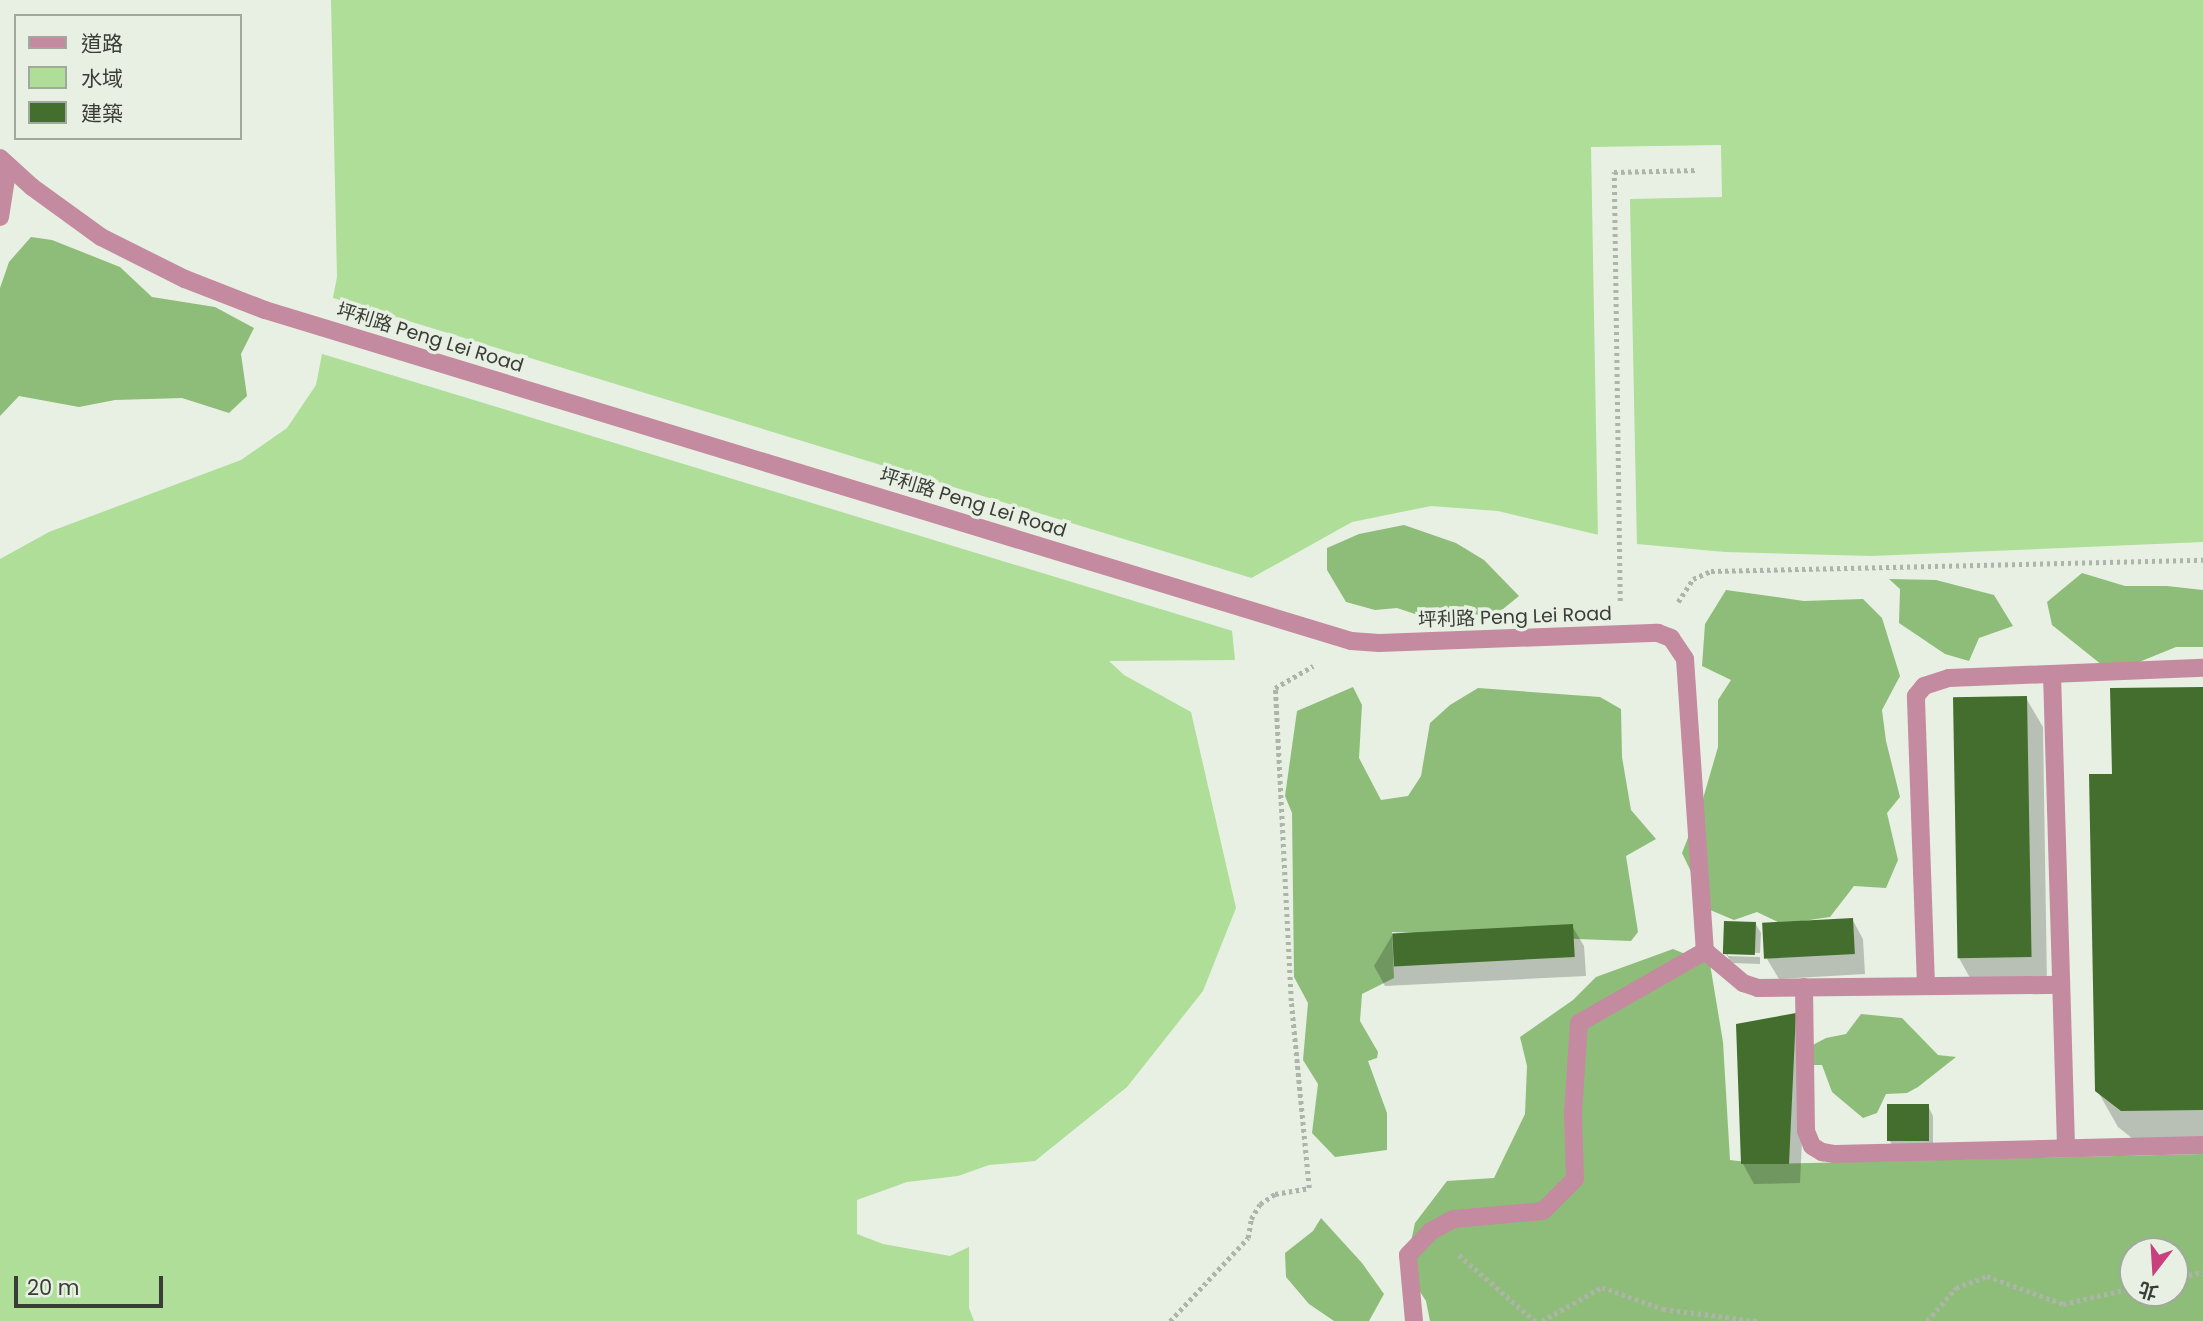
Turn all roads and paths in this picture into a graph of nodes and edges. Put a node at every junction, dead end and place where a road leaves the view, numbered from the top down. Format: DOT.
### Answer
graph roads {
  1 [pos="4,162"];
  2 [pos="1697,170"];
  3 [pos="0,217"];
  4 [pos="2203,560"];
  5 [pos="1621,633"];
  6 [pos="1658,633"];
  7 [pos="1321,662"];
  8 [pos="2203,668"];
  9 [pos="2052,674"];
  10 [pos="1705,951"];
  11 [pos="2061,985"];
  12 [pos="1926,986"];
  13 [pos="1804,987"];
  14 [pos="2203,1145"];
  15 [pos="2066,1149"];
  16 [pos="1431,1231"];
  17 [pos="2119,1291"];
  18 [pos="1170,1321"];
  19 [pos="1414,1321"];
  20 [pos="1535,1321"];
  21 [pos="1542,1321"];
  22 [pos="1757,1321"];
  23 [pos="1927,1321"];
  1 -- 3 [label="street"];
  1 -- 5 [label="street, 坪利路 Peng Lei Road"];
  2 -- 5 [label="path"];
  4 -- 6 [label="path"];
  5 -- 6 [label="street, 坪利路 Peng Lei Road"];
  6 -- 10 [label="street"];
  7 -- 18 [label="path"];
  8 -- 9 [label="street"];
  9 -- 11 [label="street"];
  9 -- 12 [label="street"];
  10 -- 13 [label="street"];
  10 -- 16 [label="street"];
  11 -- 12 [label="street"];
  11 -- 15 [label="street"];
  12 -- 13 [label="street"];
  13 -- 15 [label="street"];
  14 -- 15 [label="street"];
  16 -- 19 [label="street"];
  16 -- 20 [label="path"];
  17 -- 23 [label="path"];
  21 -- 22 [label="path"];
}
